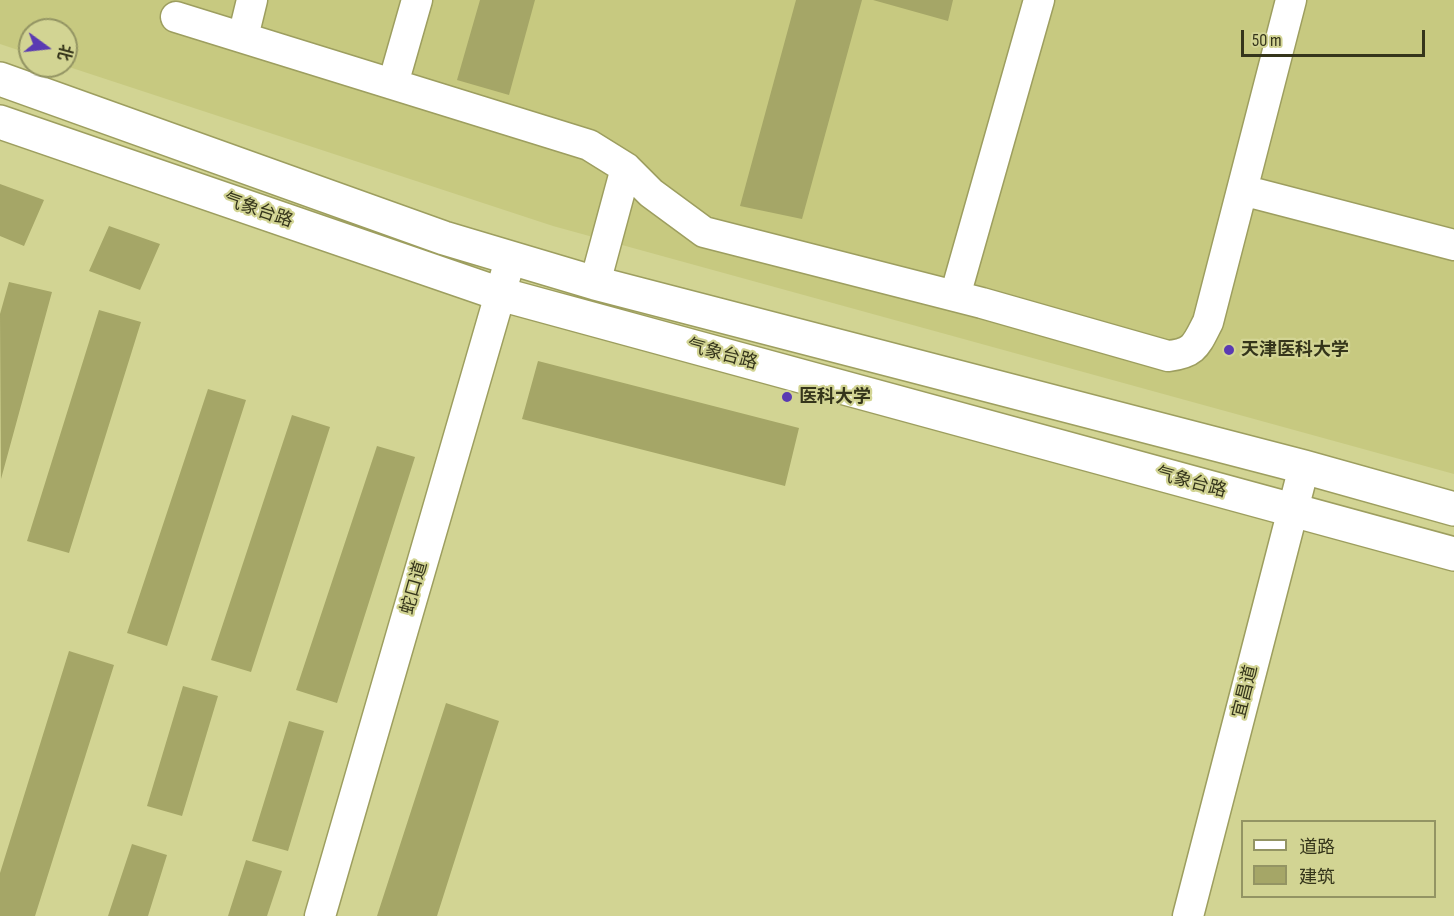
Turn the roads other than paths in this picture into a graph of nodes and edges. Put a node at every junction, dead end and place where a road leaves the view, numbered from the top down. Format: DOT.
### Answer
graph roads {
  1 [pos="252,0"];
  2 [pos="417,0"];
  3 [pos="1039,0"];
  4 [pos="1291,0"];
  5 [pos="176,17"];
  6 [pos="243,37"];
  7 [pos="0,79"];
  8 [pos="393,84"];
  9 [pos="0,122"];
  10 [pos="626,168"];
  11 [pos="1242,190"];
  12 [pos="1454,245"];
  13 [pos="510,260"];
  14 [pos="595,284"];
  15 [pos="500,294"];
  16 [pos="956,296"];
  17 [pos="1304,467"];
  18 [pos="1454,509"];
  19 [pos="1293,511"];
  20 [pos="1454,554"];
  21 [pos="320,916"];
  22 [pos="1188,916"];
  1 -- 6 [label="street"];
  2 -- 8 [label="street"];
  3 -- 16 [label="street"];
  4 -- 11 [label="street"];
  5 -- 6 [label="street"];
  6 -- 8 [label="street"];
  7 -- 13 [label="main road, 气象台路"];
  8 -- 10 [label="street"];
  9 -- 15 [label="main road, 气象台路"];
  10 -- 14 [label="street"];
  10 -- 16 [label="street"];
  11 -- 12 [label="street"];
  11 -- 16 [label="street"];
  13 -- 14 [label="main road, 气象台路"];
  13 -- 15 [label="street, 蛇口道"];
  14 -- 17 [label="main road, 气象台路"];
  15 -- 19 [label="main road, 气象台路"];
  15 -- 21 [label="street, 蛇口道"];
  17 -- 18 [label="main road, 气象台路"];
  17 -- 19 [label="street, 宜昌道"];
  19 -- 20 [label="main road, 气象台路"];
  19 -- 22 [label="street, 宜昌道"];
}
